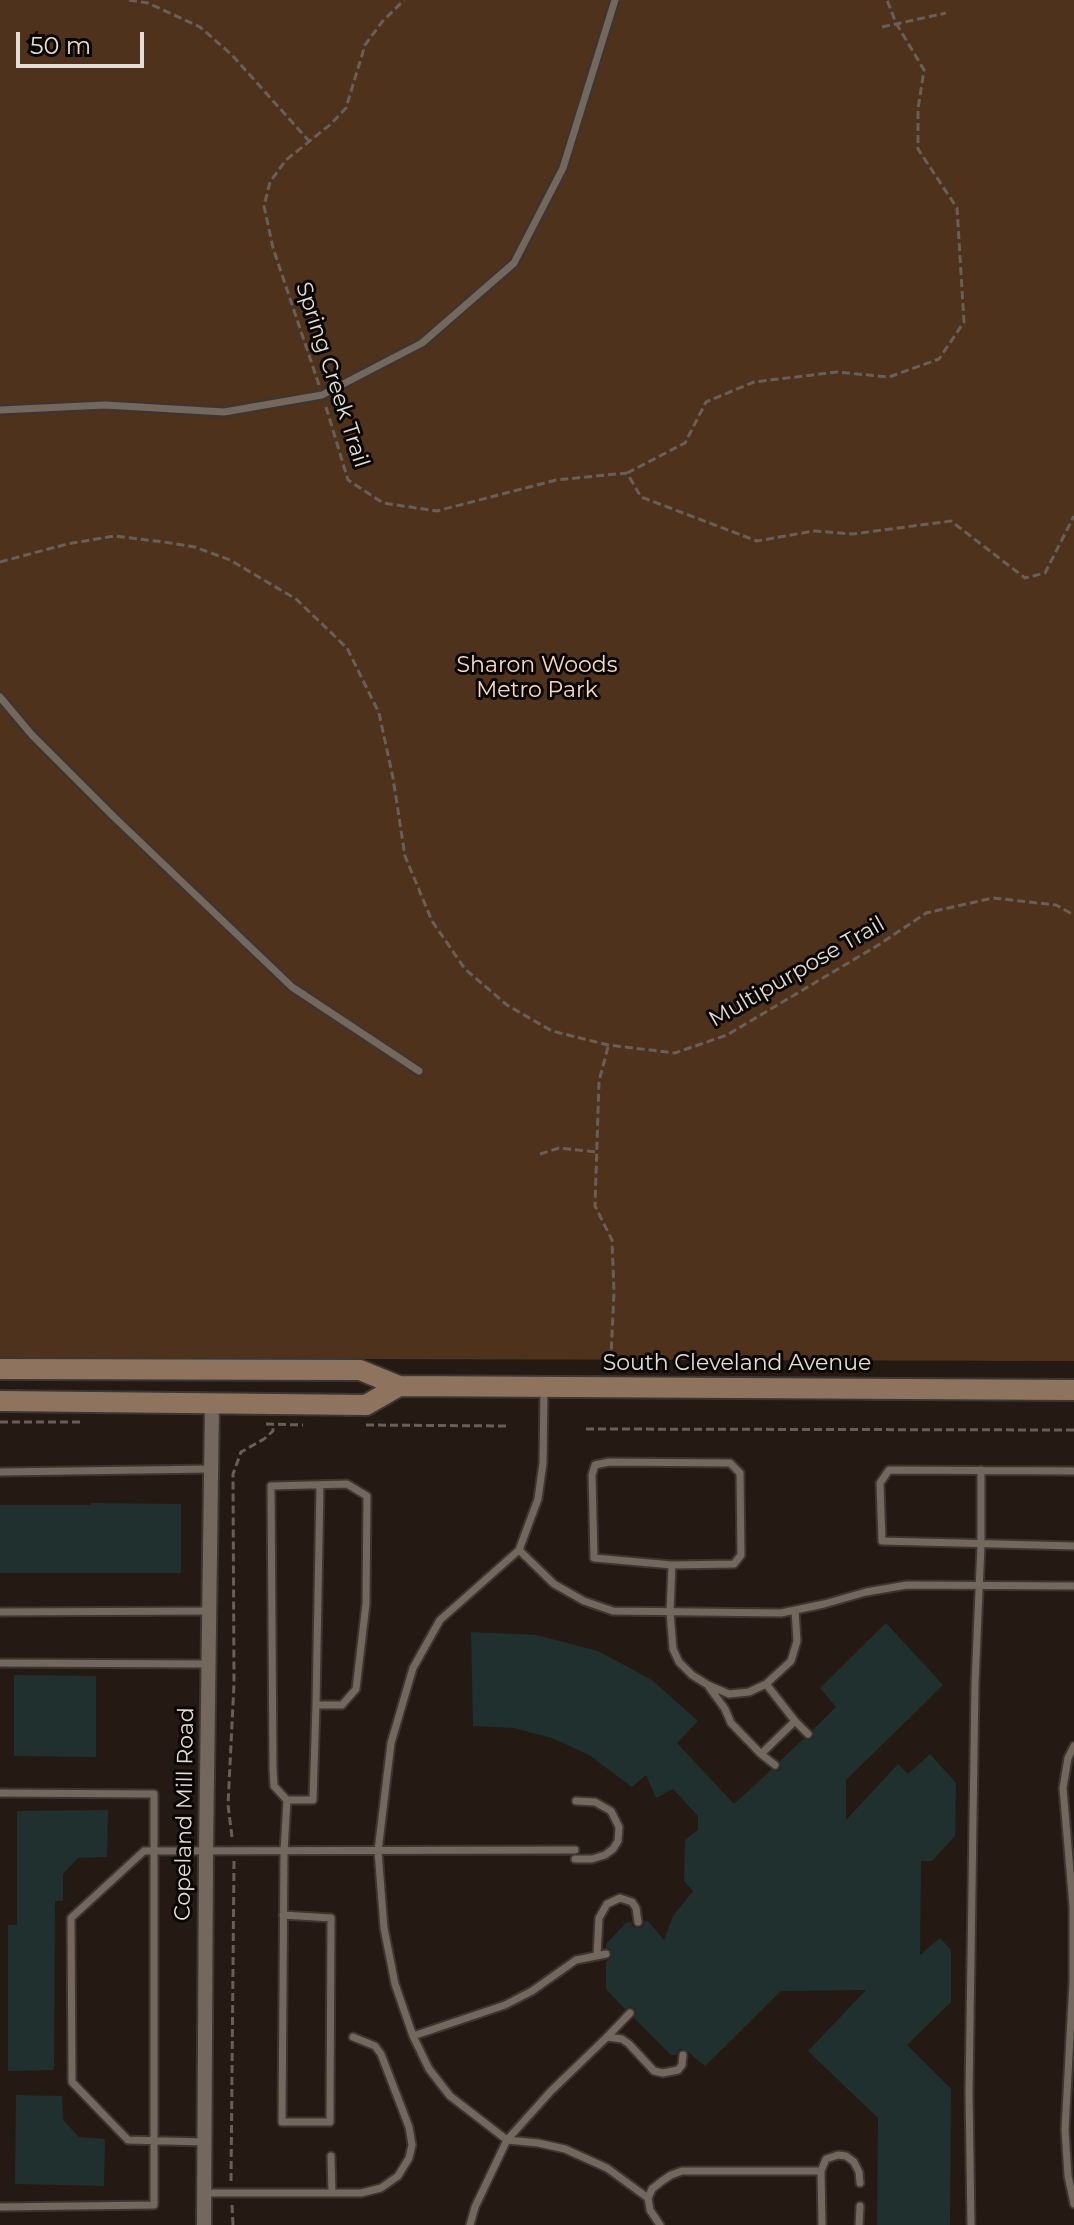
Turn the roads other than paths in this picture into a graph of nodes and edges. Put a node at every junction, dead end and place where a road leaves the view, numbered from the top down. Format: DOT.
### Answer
graph roads {
  1 [pos="615,0"];
  2 [pos="0,410"];
  3 [pos="0,697"];
  4 [pos="419,1071"];
  5 [pos="0,1369"];
  6 [pos="399,1386"];
  7 [pos="544,1387"];
  8 [pos="1074,1390"];
  9 [pos="0,1401"];
  10 [pos="212,1403"];
  11 [pos="212,1469"];
  12 [pos="981,1470"];
  13 [pos="1074,1471"];
  14 [pos="0,1472"];
  15 [pos="320,1485"];
  16 [pos="981,1545"];
  17 [pos="1074,1546"];
  18 [pos="519,1550"];
  19 [pos="672,1565"];
  20 [pos="978,1585"];
  21 [pos="1074,1586"];
  22 [pos="795,1610"];
  23 [pos="211,1611"];
  24 [pos="0,1612"];
  25 [pos="670,1612"];
  26 [pos="0,1663"];
  27 [pos="209,1664"];
  28 [pos="766,1684"];
  29 [pos="708,1685"];
  30 [pos="316,1705"];
  31 [pos="795,1721"];
  32 [pos="808,1734"];
  33 [pos="1074,1746"];
  34 [pos="761,1754"];
  35 [pos="775,1765"];
  36 [pos="0,1793"];
  37 [pos="287,1800"];
  38 [pos="576,1801"];
  39 [pos="154,1851"];
  40 [pos="284,1851"];
  41 [pos="378,1851"];
  42 [pos="206,1852"];
  43 [pos="1074,1907"];
  44 [pos="283,1915"];
  45 [pos="638,1922"];
  46 [pos="630,2013"];
  47 [pos="413,2036"];
  48 [pos="353,2037"];
  49 [pos="607,2037"];
  50 [pos="683,2055"];
  51 [pos="154,2140"];
  52 [pos="507,2140"];
  53 [pos="205,2142"];
  54 [pos="331,2156"];
  55 [pos="821,2171"];
  56 [pos="860,2183"];
  57 [pos="205,2193"];
  58 [pos="332,2193"];
  59 [pos="648,2198"];
  60 [pos="1074,2204"];
  61 [pos="860,2206"];
  62 [pos="0,2207"];
  63 [pos="204,2225"];
  64 [pos="470,2225"];
  65 [pos="660,2225"];
  66 [pos="822,2225"];
  67 [pos="859,2225"];
  68 [pos="971,2225"];
  1 -- 2 [label="lane"];
  3 -- 4 [label="lane"];
  5 -- 6 [label="main road, South Cleveland Avenue"];
  6 -- 7 [label="main road, South Cleveland Avenue"];
  6 -- 10 [label="main road, South Cleveland Avenue"];
  7 -- 8 [label="main road, South Cleveland Avenue"];
  7 -- 18 [label="lane"];
  9 -- 10 [label="main road, South Cleveland Avenue"];
  10 -- 11 [label="street, Copeland Mill Road"];
  11 -- 14 [label="lane"];
  11 -- 23 [label="street, Copeland Mill Road"];
  12 -- 13 [label="lane"];
  12 -- 16 [label="lane"];
  12 -- 16 [label="lane"];
  15 -- 30 [label="lane"];
  15 -- 30 [label="lane"];
  15 -- 37 [label="lane"];
  16 -- 17 [label="lane"];
  16 -- 20 [label="lane"];
  18 -- 25 [label="lane"];
  18 -- 41 [label="lane"];
  19 -- 19 [label="lane"];
  19 -- 25 [label="lane"];
  20 -- 21 [label="lane"];
  20 -- 22 [label="lane"];
  20 -- 68 [label="lane"];
  22 -- 25 [label="lane"];
  22 -- 28 [label="lane"];
  23 -- 24 [label="lane"];
  23 -- 27 [label="street, Copeland Mill Road"];
  25 -- 29 [label="lane"];
  26 -- 27 [label="lane"];
  27 -- 42 [label="street, Copeland Mill Road"];
  28 -- 29 [label="lane"];
  28 -- 31 [label="lane"];
  29 -- 34 [label="lane"];
  30 -- 37 [label="lane"];
  31 -- 32 [label="lane"];
  31 -- 34 [label="lane"];
  33 -- 43 [label="lane"];
  34 -- 35 [label="lane"];
  36 -- 39 [label="lane"];
  37 -- 40 [label="lane"];
  38 -- 41 [label="lane"];
  39 -- 42 [label="lane"];
  39 -- 51 [label="lane"];
  39 -- 51 [label="lane"];
  40 -- 41 [label="lane"];
  40 -- 42 [label="lane"];
  40 -- 44 [label="lane"];
  41 -- 47 [label="lane"];
  42 -- 53 [label="street, Copeland Mill Road"];
  43 -- 60 [label="lane"];
  44 -- 44 [label="lane"];
  45 -- 47 [label="lane"];
  46 -- 49 [label="lane"];
  47 -- 52 [label="lane"];
  48 -- 58 [label="lane"];
  49 -- 50 [label="lane"];
  49 -- 52 [label="lane"];
  51 -- 53 [label="lane"];
  51 -- 62 [label="lane"];
  52 -- 59 [label="lane"];
  52 -- 64 [label="lane"];
  53 -- 57 [label="street, Copeland Mill Road"];
  54 -- 58 [label="lane"];
  55 -- 56 [label="lane"];
  55 -- 59 [label="lane"];
  55 -- 66 [label="lane"];
  57 -- 58 [label="lane"];
  57 -- 63 [label="street, Copeland Mill Road"];
  59 -- 65 [label="lane"];
  61 -- 67 [label="lane"];
}
